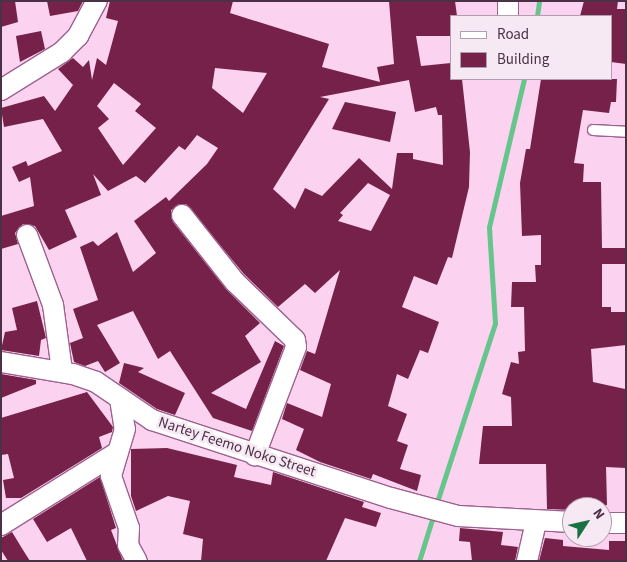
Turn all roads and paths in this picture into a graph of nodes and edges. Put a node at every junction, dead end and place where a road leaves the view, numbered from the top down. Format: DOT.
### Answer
graph roads {
  1 [pos="97,1"];
  2 [pos="508,1"];
  3 [pos="508,15"];
  4 [pos="1,90"];
  5 [pos="592,130"];
  6 [pos="626,132"];
  7 [pos="182,215"];
  8 [pos="27,235"];
  9 [pos="1,362"];
  10 [pos="62,371"];
  11 [pos="120,398"];
  12 [pos="118,452"];
  13 [pos="254,455"];
  14 [pos="536,522"];
  15 [pos="562,522"];
  16 [pos="612,523"];
  17 [pos="626,523"];
  18 [pos="1,525"];
  19 [pos="137,561"];
  20 [pos="527,561"];
  1 -- 4 [label="street"];
  2 -- 3 [label="street"];
  5 -- 6 [label="lane"];
  7 -- 13 [label="street"];
  8 -- 10 [label="street"];
  9 -- 10 [label="street, Nartey Feemo Noko Street"];
  10 -- 11 [label="street, Nartey Feemo Noko Street"];
  11 -- 12 [label="street"];
  11 -- 13 [label="street, Nartey Feemo Noko Street"];
  12 -- 18 [label="street"];
  12 -- 19 [label="street"];
  13 -- 14 [label="street, Nartey Feemo Noko Street"];
  14 -- 15 [label="street, Nartey Feemo Noko Street"];
  14 -- 20 [label="street"];
  16 -- 17 [label="street"];
}
